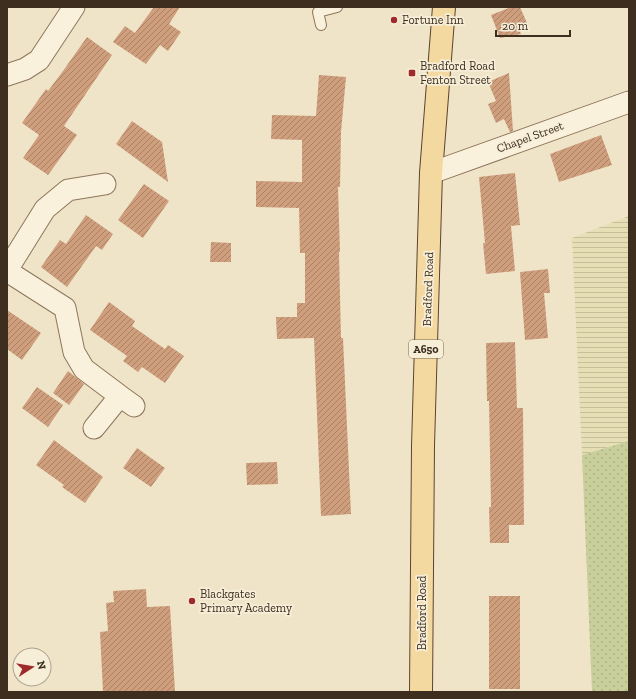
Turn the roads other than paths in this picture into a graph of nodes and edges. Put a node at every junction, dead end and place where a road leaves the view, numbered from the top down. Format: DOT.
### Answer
graph roads {
  1 [pos="74,7"];
  2 [pos="337,7"];
  3 [pos="444,7"];
  4 [pos="321,25"];
  5 [pos="7,75"];
  6 [pos="629,102"];
  7 [pos="431,173"];
  8 [pos="105,184"];
  9 [pos="7,271"];
  10 [pos="94,428"];
  11 [pos="421,692"];
  1 -- 5 [label="street"];
  2 -- 4 [label="lane"];
  3 -- 7 [label="main road, Bradford Road / A650"];
  6 -- 7 [label="street, Chapel Street"];
  7 -- 11 [label="main road, Bradford Road / A650"];
  8 -- 9 [label="street"];
  9 -- 10 [label="street"];
}
